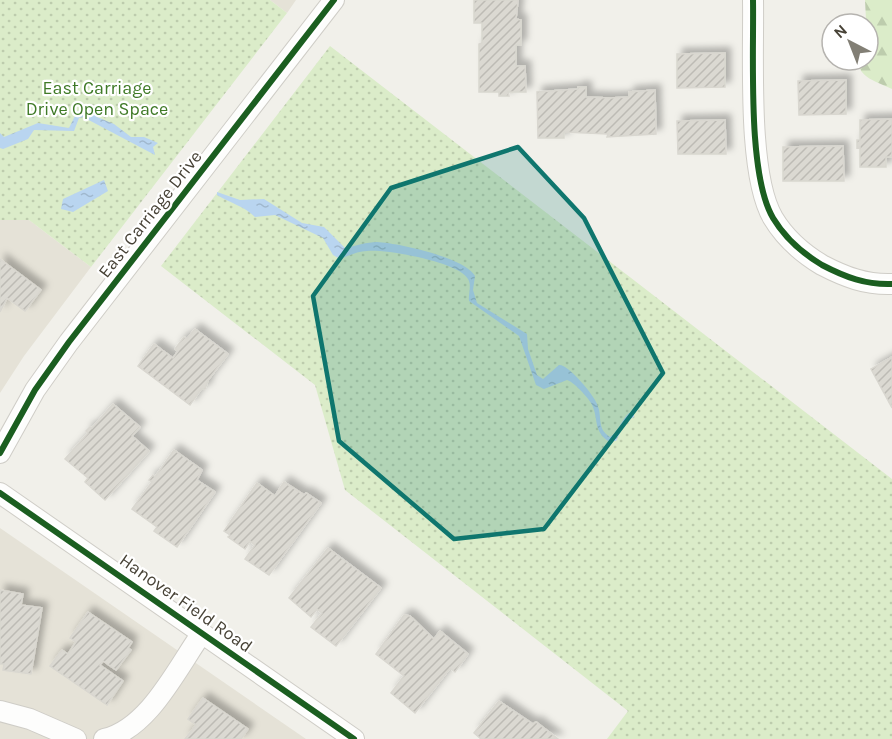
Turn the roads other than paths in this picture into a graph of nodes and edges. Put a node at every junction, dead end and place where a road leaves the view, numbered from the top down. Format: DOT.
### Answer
graph roads {
  1 [pos="334,0"];
  2 [pos="753,0"];
  3 [pos="892,284"];
  4 [pos="0,453"];
  5 [pos="0,493"];
  6 [pos="202,633"];
  7 [pos="0,711"];
  8 [pos="76,739"];
  9 [pos="104,739"];
  10 [pos="354,739"];
  1 -- 4 [label="street, East Carriage Drive"];
  2 -- 3 [label="street"];
  5 -- 6 [label="street, Hanover Field Road"];
  6 -- 9 [label="street"];
  6 -- 10 [label="street, Hanover Field Road"];
  7 -- 8 [label="street"];
}
